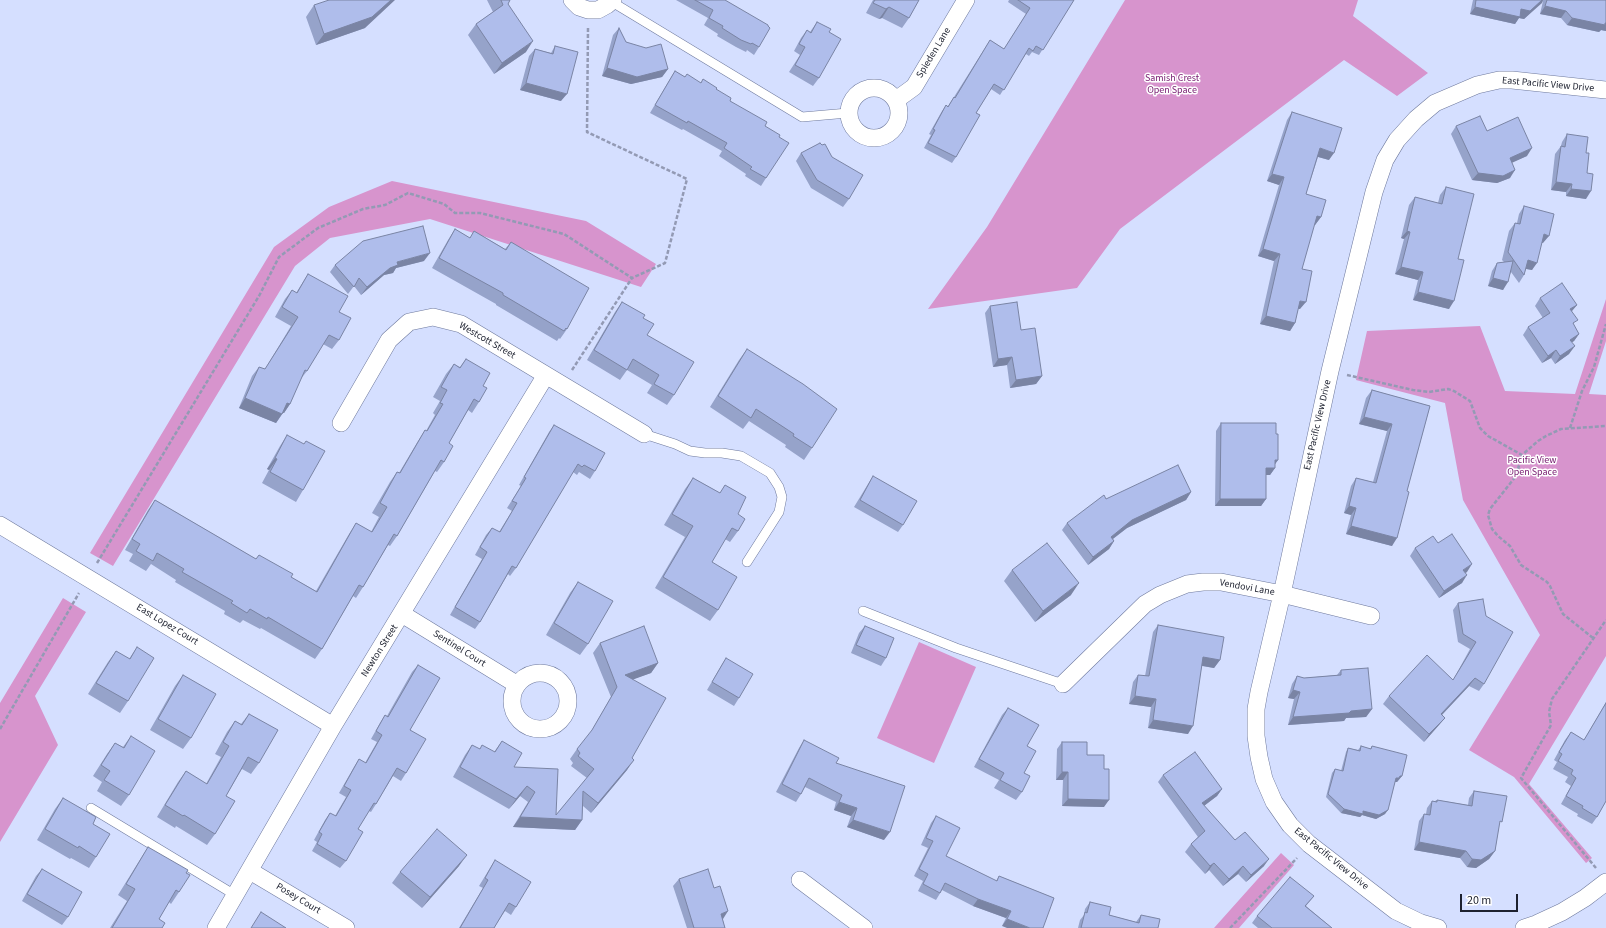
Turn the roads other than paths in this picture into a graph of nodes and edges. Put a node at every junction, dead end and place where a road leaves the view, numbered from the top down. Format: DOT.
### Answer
graph roads {
  1 [pos="572,0"];
  2 [pos="966,0"];
  3 [pos="613,1"];
  4 [pos="1606,90"];
  5 [pos="896,100"];
  6 [pos="848,113"];
  7 [pos="546,375"];
  8 [pos="341,423"];
  9 [pos="644,434"];
  10 [pos="0,525"];
  11 [pos="747,562"];
  12 [pos="1282,594"];
  13 [pos="862,611"];
  14 [pos="402,614"];
  15 [pos="1371,616"];
  16 [pos="516,684"];
  17 [pos="1063,684"];
  18 [pos="333,726"];
  19 [pos="91,808"];
  20 [pos="250,871"];
  21 [pos="1604,878"];
  22 [pos="800,880"];
  23 [pos="235,895"];
  24 [pos="216,928"];
  25 [pos="346,928"];
  26 [pos="864,928"];
  27 [pos="1438,928"];
  28 [pos="1524,928"];
  1 -- 3 [label="street"];
  2 -- 5 [label="street, Spieden Lane"];
  3 -- 6 [label="lane"];
  4 -- 12 [label="street, East Pacific View Drive"];
  5 -- 6 [label="street"];
  5 -- 6 [label="street"];
  7 -- 8 [label="street, Westcott Street"];
  7 -- 9 [label="street, Westcott Street"];
  7 -- 14 [label="street, Newton Street"];
  9 -- 11 [label="lane"];
  10 -- 18 [label="street, East Lopez Court"];
  12 -- 15 [label="street, Vendovi Lane"];
  12 -- 17 [label="street, Vendovi Lane"];
  12 -- 27 [label="street, East Pacific View Drive"];
  13 -- 17 [label="lane"];
  14 -- 16 [label="street, Sentinel Court"];
  14 -- 18 [label="street, Newton Street"];
  18 -- 20 [label="street, Newton Street"];
  19 -- 23 [label="lane"];
  20 -- 23 [label="street, Newton Street"];
  20 -- 25 [label="street, Posey Court"];
  21 -- 28 [label="street"];
  22 -- 26 [label="street"];
  23 -- 24 [label="street, Newton Street"];
}
